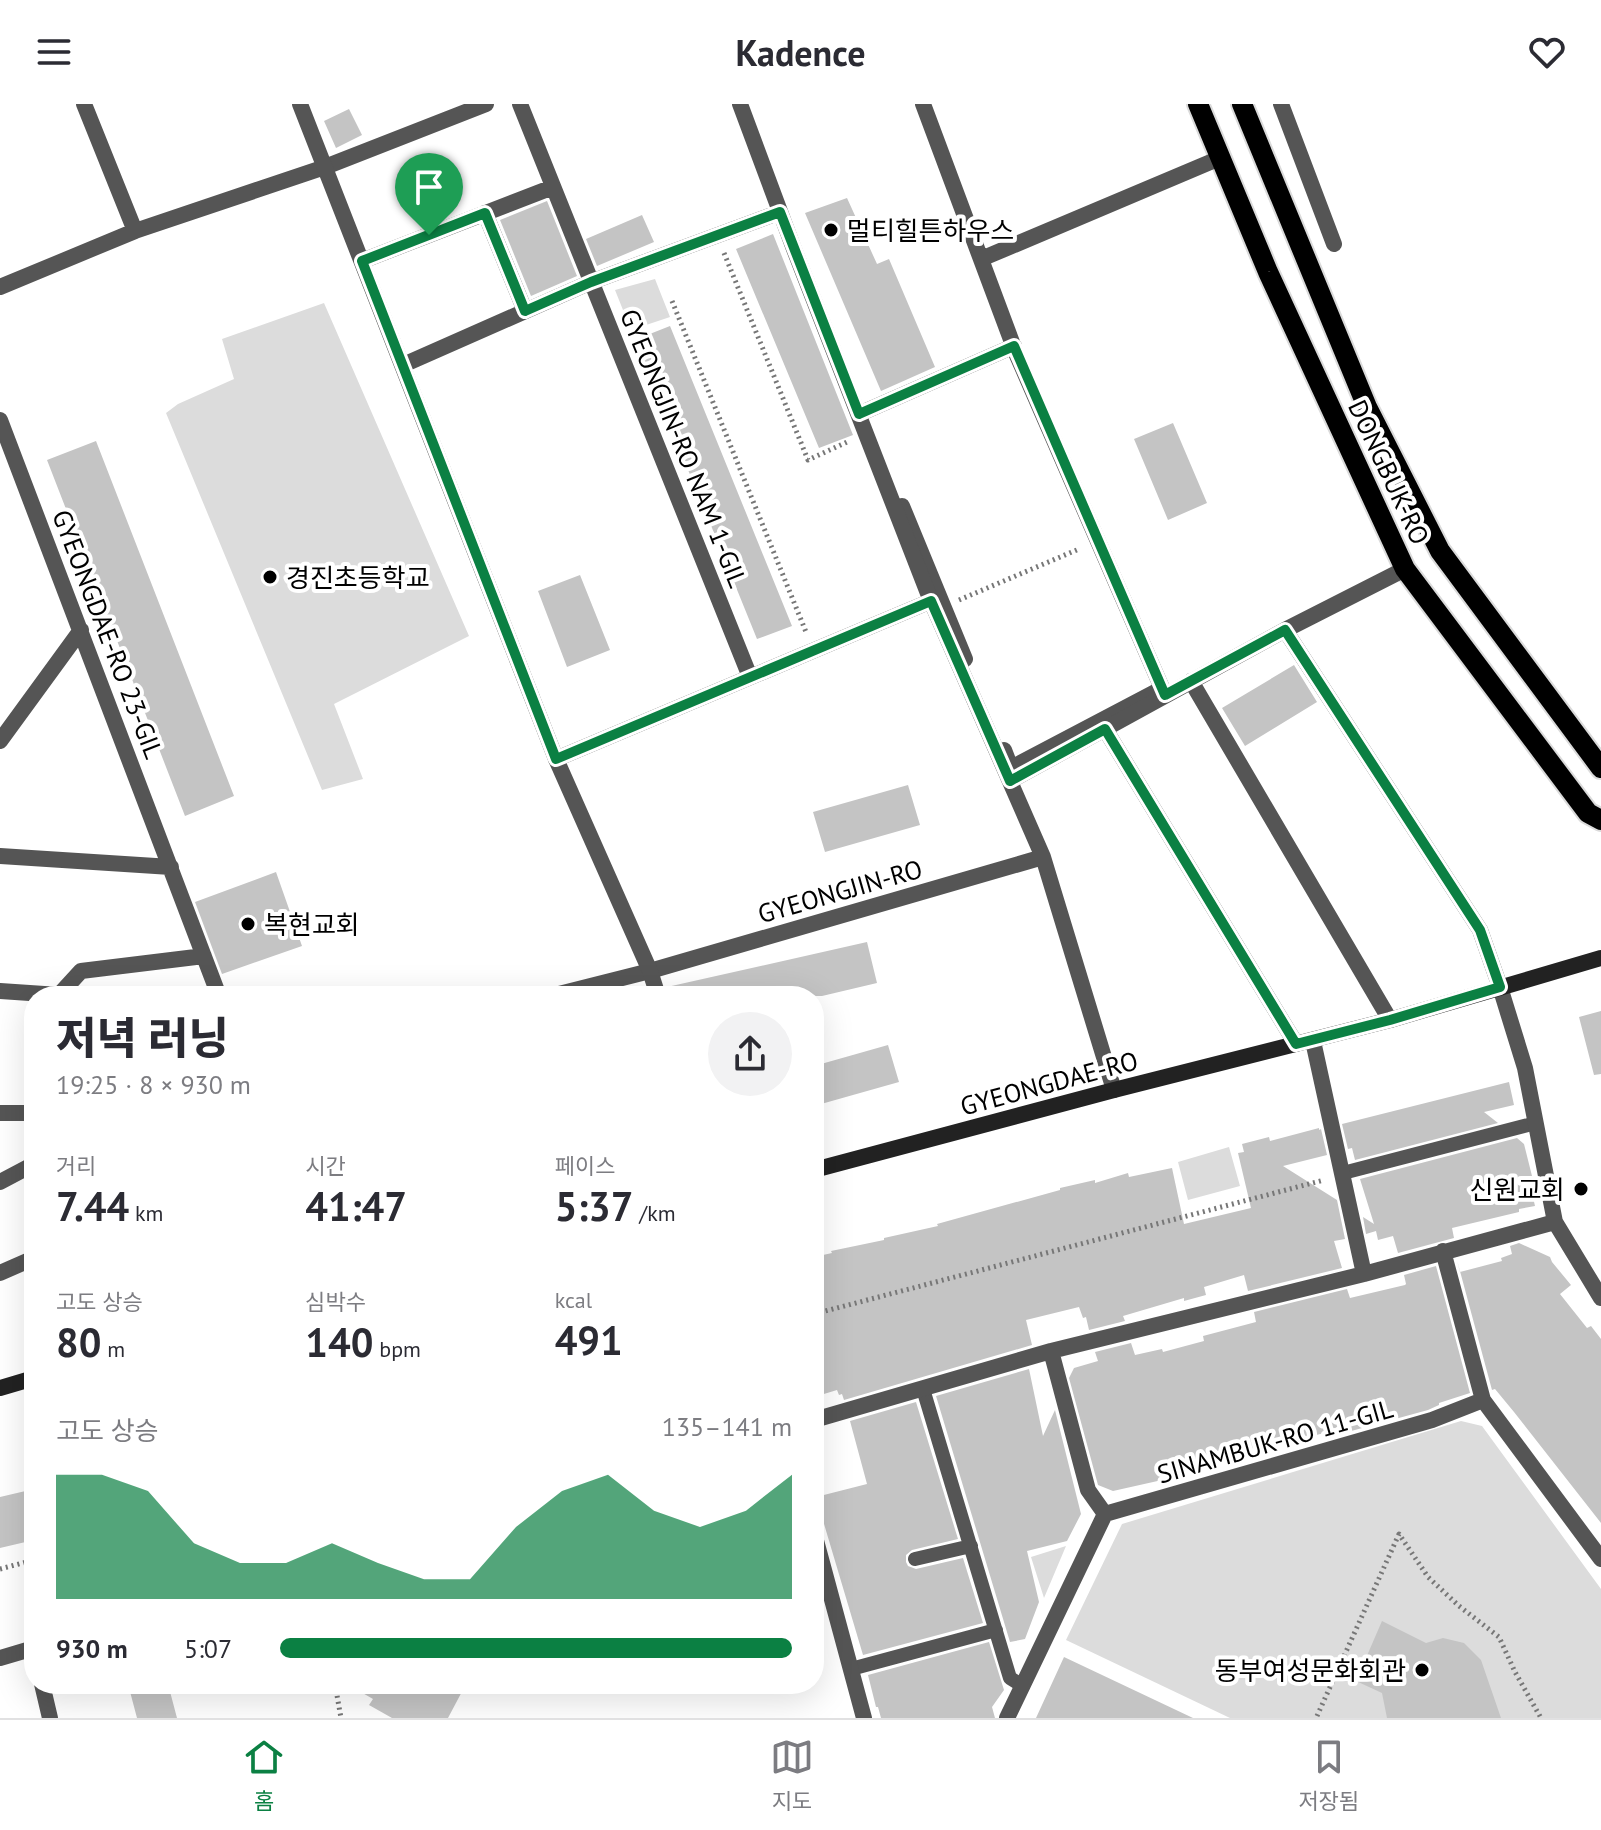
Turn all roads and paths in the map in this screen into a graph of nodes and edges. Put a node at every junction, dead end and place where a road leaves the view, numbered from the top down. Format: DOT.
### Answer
graph roads {
  1 [pos="84,104"];
  2 [pos="300,104"];
  3 [pos="486,104"];
  4 [pos="520,104"];
  5 [pos="740,104"];
  6 [pos="923,104"];
  7 [pos="1198,104"];
  8 [pos="1242,104"];
  9 [pos="1281,104"];
  10 [pos="1220,158"];
  11 [pos="325,167"];
  12 [pos="553,187"];
  13 [pos="780,212"];
  14 [pos="485,213"];
  15 [pos="135,231"];
  16 [pos="1334,244"];
  17 [pos="723,251"];
  18 [pos="981,259"];
  19 [pos="362,261"];
  20 [pos="591,282"];
  21 [pos="0,287"];
  22 [pos="672,301"];
  23 [pos="525,311"];
  24 [pos="1014,350"];
  25 [pos="403,365"];
  26 [pos="859,414"];
  27 [pos="0,420"];
  28 [pos="866,433"];
  29 [pos="1094,542"];
  30 [pos="1405,569"];
  31 [pos="937,604"];
  32 [pos="81,630"];
  33 [pos="1285,630"];
  34 [pos="806,632"];
  35 [pos="793,636"];
  36 [pos="829,644"];
  37 [pos="750,677"];
  38 [pos="1191,681"];
  39 [pos="1162,694"];
  40 [pos="1105,729"];
  41 [pos="0,741"];
  42 [pos="556,759"];
  43 [pos="1598,759"];
  44 [pos="1010,781"];
  45 [pos="1601,820"];
  46 [pos="0,856"];
  47 [pos="1043,857"];
  48 [pos="171,867"];
  49 [pos="204,956"];
  50 [pos="1601,958"];
  51 [pos="650,971"];
  52 [pos="67,986"];
  53 [pos="215,986"];
  54 [pos="591,986"];
  55 [pos="655,986"];
  56 [pos="1500,987"];
  57 [pos="0,991"];
  58 [pos="24,993"];
  59 [pos="1390,1020"];
  60 [pos="1313,1041"];
  61 [pos="1296,1044"];
  62 [pos="1114,1090"];
  63 [pos="0,1113"];
  64 [pos="24,1113"];
  65 [pos="1536,1123"];
  66 [pos="824,1167"];
  67 [pos="24,1169"];
  68 [pos="1343,1173"];
  69 [pos="0,1182"];
  70 [pos="1555,1222"];
  71 [pos="1443,1251"];
  72 [pos="24,1262"];
  73 [pos="0,1273"];
  74 [pos="1364,1274"];
  75 [pos="1601,1298"];
  76 [pos="824,1311"];
  77 [pos="1051,1351"];
  78 [pos="24,1381"];
  79 [pos="0,1388"];
  80 [pos="923,1389"];
  81 [pos="1483,1400"];
  82 [pos="824,1417"];
  83 [pos="1105,1514"];
  84 [pos="971,1546"];
  85 [pos="915,1559"];
  86 [pos="1601,1559"];
  87 [pos="24,1563"];
  88 [pos="0,1569"];
  89 [pos="824,1570"];
  90 [pos="996,1630"];
  91 [pos="24,1651"];
  92 [pos="0,1658"];
  93 [pos="851,1669"];
  94 [pos="1023,1686"];
  95 [pos="44,1694"];
  96 [pos="337,1694"];
  97 [pos="1317,1716"];
  98 [pos="50,1718"];
  99 [pos="341,1718"];
  100 [pos="864,1718"];
  101 [pos="1007,1718"];
  102 [pos="1541,1718"];
  1 -- 15 [label="street"];
  2 -- 11 [label="street"];
  3 -- 11 [label="street"];
  4 -- 12 [label="street, GYEONGJIN-RO NAM 1-GIL"];
  5 -- 13 [label="street"];
  6 -- 18 [label="street"];
  7 -- 10 [label="main road, DONGBUK-RO"];
  8 -- 43 [label="main road, DONGBUK-RO"];
  9 -- 16 [label="street"];
  10 -- 18 [label="street"];
  10 -- 30 [label="main road, DONGBUK-RO"];
  11 -- 15 [label="street"];
  11 -- 19 [label="street"];
  12 -- 14 [label="street"];
  12 -- 20 [label="street, GYEONGJIN-RO NAM 1-GIL"];
  13 -- 20 [label="street"];
  13 -- 26 [label="street"];
  14 -- 19 [label="street"];
  14 -- 23 [label="street"];
  15 -- 21 [label="street"];
  17 -- 28 [label="path"];
  18 -- 24 [label="street"];
  19 -- 25 [label="street"];
  20 -- 23 [label="street"];
  20 -- 37 [label="street, GYEONGJIN-RO NAM 1-GIL"];
  22 -- 34 [label="path"];
  23 -- 25 [label="street"];
  24 -- 26 [label="street"];
  24 -- 29 [label="street"];
  24 -- 31 [label="street"];
  24 -- 39 [label="street"];
  25 -- 42 [label="street"];
  26 -- 28 [label="street"];
  27 -- 32 [label="street, GYEONGDAE-RO 23-GIL"];
  28 -- 31 [label="street"];
  29 -- 31 [label="path"];
  29 -- 39 [label="street"];
  30 -- 33 [label="street"];
  30 -- 45 [label="main road, DONGBUK-RO"];
  31 -- 36 [label="street"];
  31 -- 39 [label="street"];
  31 -- 44 [label="street"];
  32 -- 41 [label="street"];
  32 -- 48 [label="street, GYEONGDAE-RO 23-GIL"];
  33 -- 38 [label="street"];
  33 -- 56 [label="street"];
  34 -- 35 [label="path"];
  34 -- 36 [label="path"];
  36 -- 37 [label="street"];
  37 -- 42 [label="street"];
  38 -- 39 [label="street"];
  38 -- 59 [label="street"];
  39 -- 40 [label="street"];
  40 -- 44 [label="street"];
  40 -- 61 [label="street"];
  42 -- 51 [label="street"];
  44 -- 47 [label="street"];
  46 -- 48 [label="street"];
  47 -- 51 [label="street, GYEONGJIN-RO"];
  47 -- 62 [label="street"];
  48 -- 49 [label="street, GYEONGDAE-RO 23-GIL"];
  49 -- 52 [label="street"];
  49 -- 53 [label="street, GYEONGDAE-RO 23-GIL"];
  50 -- 56 [label="main road, GYEONGDAE-RO"];
  51 -- 54 [label="street, GYEONGJIN-RO"];
  51 -- 55 [label="street"];
  56 -- 59 [label="main road, GYEONGDAE-RO"];
  56 -- 65 [label="street"];
  57 -- 58 [label="street"];
  59 -- 60 [label="main road, GYEONGDAE-RO"];
  60 -- 61 [label="main road, GYEONGDAE-RO"];
  60 -- 68 [label="street"];
  61 -- 62 [label="main road, GYEONGDAE-RO"];
  62 -- 66 [label="main road, GYEONGDAE-RO"];
  63 -- 64 [label="street"];
  65 -- 68 [label="lane"];
  65 -- 70 [label="street"];
  67 -- 69 [label="street"];
  68 -- 74 [label="street"];
  68 -- 76 [label="path"];
  70 -- 71 [label="street"];
  70 -- 75 [label="street"];
  71 -- 74 [label="street"];
  71 -- 81 [label="street"];
  72 -- 73 [label="street"];
  74 -- 77 [label="street"];
  77 -- 80 [label="street"];
  77 -- 83 [label="street"];
  78 -- 79 [label="main road"];
  80 -- 82 [label="street"];
  80 -- 84 [label="lane"];
  81 -- 83 [label="street, SINAMBUK-RO 11-GIL"];
  81 -- 86 [label="street"];
  83 -- 94 [label="street"];
  84 -- 85 [label="lane"];
  84 -- 90 [label="lane"];
  87 -- 88 [label="path"];
  89 -- 93 [label="street"];
  90 -- 93 [label="lane"];
  90 -- 94 [label="lane"];
  91 -- 92 [label="street"];
  93 -- 100 [label="street"];
  94 -- 101 [label="street"];
  95 -- 98 [label="street"];
  96 -- 99 [label="path"];
  97 -- 102 [label="path"];
}
